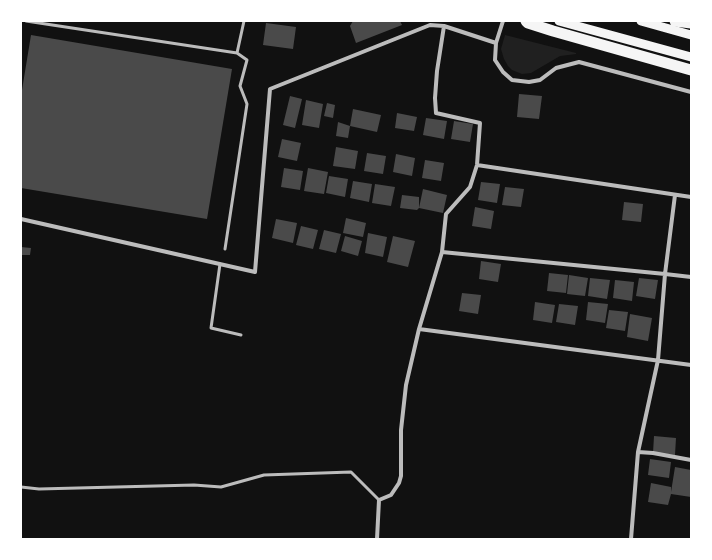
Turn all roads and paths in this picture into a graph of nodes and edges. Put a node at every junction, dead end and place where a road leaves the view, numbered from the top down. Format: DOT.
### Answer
graph roads {
  1 [pos="26,21"];
  2 [pos="244,21"];
  3 [pos="503,21"];
  4 [pos="526,21"];
  5 [pos="558,21"];
  6 [pos="641,21"];
  7 [pos="675,21"];
  8 [pos="691,23"];
  9 [pos="444,26"];
  10 [pos="691,35"];
  11 [pos="496,42"];
  12 [pos="237,53"];
  13 [pos="691,57"];
  14 [pos="691,70"];
  15 [pos="691,92"];
  16 [pos="477,165"];
  17 [pos="675,195"];
  18 [pos="691,197"];
  19 [pos="21,219"];
  20 [pos="225,249"];
  21 [pos="442,252"];
  22 [pos="220,264"];
  23 [pos="665,274"];
  24 [pos="691,277"];
  25 [pos="419,329"];
  26 [pos="241,335"];
  27 [pos="658,360"];
  28 [pos="691,365"];
  29 [pos="638,452"];
  30 [pos="691,460"];
  31 [pos="21,487"];
  32 [pos="379,500"];
  33 [pos="377,539"];
  34 [pos="631,539"];
  1 -- 12 [label="lane"];
  2 -- 12 [label="lane"];
  3 -- 11 [label="street"];
  4 -- 14 [label="highway"];
  5 -- 13 [label="main road"];
  6 -- 10 [label="main road"];
  7 -- 8 [label="highway"];
  9 -- 11 [label="street"];
  9 -- 16 [label="street"];
  9 -- 22 [label="street"];
  11 -- 15 [label="street"];
  12 -- 20 [label="lane"];
  16 -- 17 [label="street"];
  16 -- 21 [label="street"];
  17 -- 18 [label="street"];
  17 -- 23 [label="street"];
  19 -- 22 [label="street"];
  21 -- 23 [label="street"];
  21 -- 25 [label="street"];
  22 -- 26 [label="lane"];
  23 -- 24 [label="street"];
  23 -- 27 [label="street"];
  25 -- 27 [label="street"];
  25 -- 32 [label="street"];
  27 -- 28 [label="street"];
  27 -- 29 [label="street"];
  29 -- 30 [label="street"];
  29 -- 34 [label="street"];
  31 -- 32 [label="lane"];
  32 -- 33 [label="street"];
}
